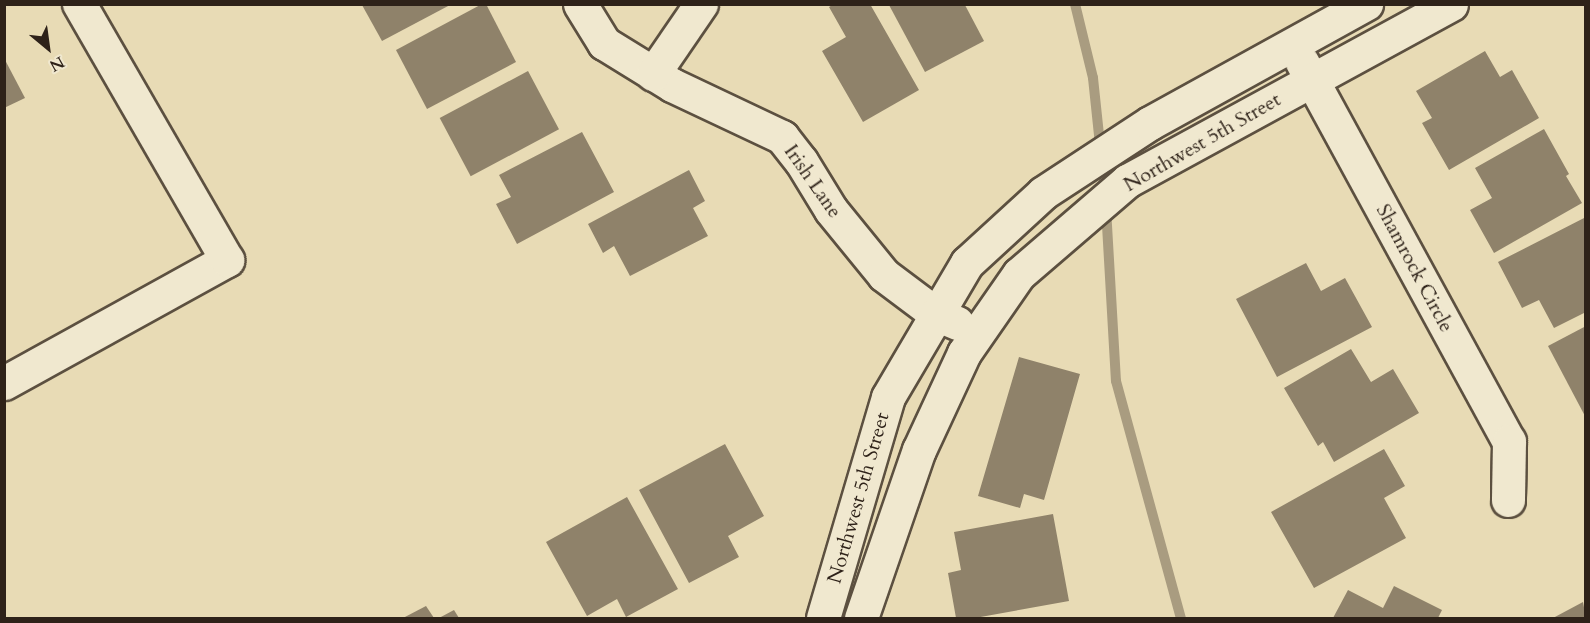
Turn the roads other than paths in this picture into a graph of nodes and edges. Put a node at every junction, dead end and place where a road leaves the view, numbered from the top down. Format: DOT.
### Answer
graph roads {
  1 [pos="79,4"];
  2 [pos="580,4"];
  3 [pos="701,4"];
  4 [pos="1366,4"];
  5 [pos="1451,4"];
  6 [pos="1291,46"];
  7 [pos="653,74"];
  8 [pos="1313,80"];
  9 [pos="936,314"];
  10 [pos="978,332"];
  11 [pos="4,383"];
  12 [pos="1508,500"];
  13 [pos="823,618"];
  14 [pos="861,618"];
  1 -- 11 [label="street"];
  2 -- 7 [label="street, Irish Lane"];
  3 -- 7 [label="street"];
  4 -- 6 [label="street, Northwest 5th Street"];
  5 -- 8 [label="street, Northwest 5th Street"];
  6 -- 8 [label="street, Shamrock Circle"];
  6 -- 9 [label="street, Northwest 5th Street"];
  7 -- 9 [label="street, Irish Lane"];
  8 -- 10 [label="street, Northwest 5th Street"];
  8 -- 12 [label="street, Shamrock Circle"];
  9 -- 10 [label="street, Irish Lane"];
  9 -- 13 [label="street, Northwest 5th Street"];
  10 -- 14 [label="street, Northwest 5th Street"];
}
